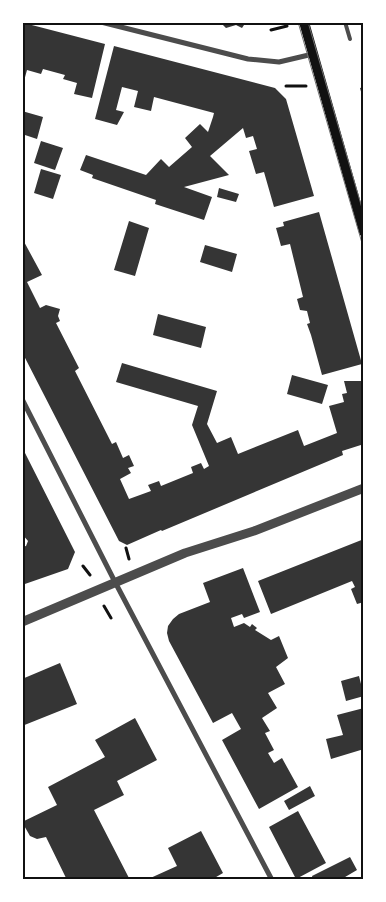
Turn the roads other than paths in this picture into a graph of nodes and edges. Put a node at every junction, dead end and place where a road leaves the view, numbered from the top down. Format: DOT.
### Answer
graph roads {
  1 [pos="100,22"];
  2 [pos="304,22"];
  3 [pos="345,22"];
  4 [pos="350,39"];
  5 [pos="313,54"];
  6 [pos="364,232"];
  7 [pos="22,399"];
  8 [pos="364,488"];
  9 [pos="115,582"];
  10 [pos="22,622"];
  11 [pos="272,880"];
  1 -- 5 [label="street"];
  2 -- 5 [label="main road"];
  3 -- 4 [label="lane"];
  5 -- 6 [label="main road"];
  7 -- 9 [label="street"];
  8 -- 9 [label="street"];
  9 -- 10 [label="street"];
  9 -- 11 [label="street"];
}
